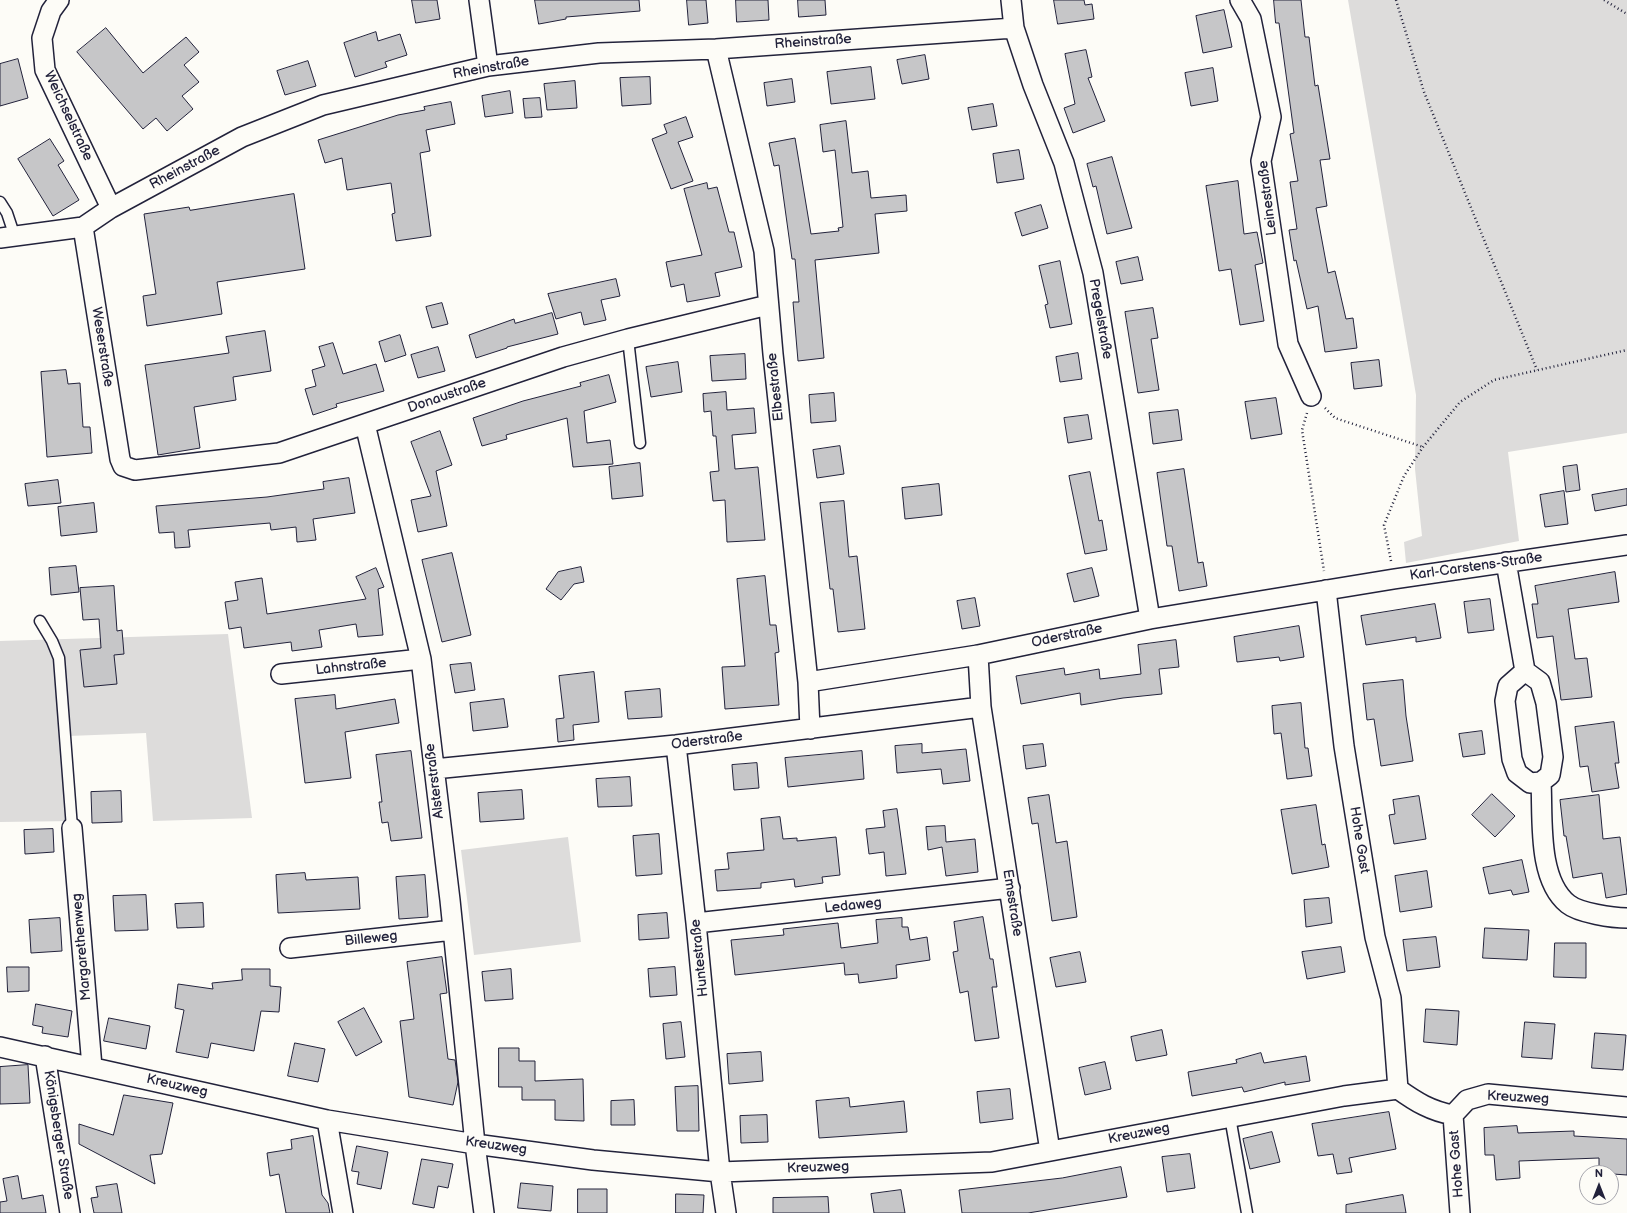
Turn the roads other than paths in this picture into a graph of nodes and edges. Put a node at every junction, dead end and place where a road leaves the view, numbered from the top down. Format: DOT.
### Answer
graph roads {
  1 [pos="59,0"];
  2 [pos="479,0"];
  3 [pos="1011,0"];
  4 [pos="1240,0"];
  5 [pos="1014,28"];
  6 [pos="716,49"];
  7 [pos="488,66"];
  8 [pos="0,202"];
  9 [pos="111,208"];
  10 [pos="83,227"];
  11 [pos="8,237"];
  12 [pos="768,305"];
  13 [pos="628,338"];
  14 [pos="1311,396"];
  15 [pos="365,424"];
  16 [pos="640,443"];
  17 [pos="123,466"];
  18 [pos="1627,544"];
  19 [pos="1506,562"];
  20 [pos="1326,590"];
  21 [pos="1150,619"];
  22 [pos="40,621"];
  23 [pos="978,655"];
  24 [pos="421,659"];
  25 [pos="1524,671"];
  26 [pos="280,674"];
  27 [pos="808,682"];
  28 [pos="981,707"];
  29 [pos="810,729"];
  30 [pos="676,745"];
  31 [pos="434,769"];
  32 [pos="1541,782"];
  33 [pos="72,828"];
  34 [pos="1010,888"];
  35 [pos="1627,918"];
  36 [pos="696,923"];
  37 [pos="453,930"];
  38 [pos="290,948"];
  39 [pos="0,1047"];
  40 [pos="45,1056"];
  41 [pos="92,1067"];
  42 [pos="1398,1089"];
  43 [pos="1627,1107"];
  44 [pos="1453,1115"];
  45 [pos="1230,1117"];
  46 [pos="327,1120"];
  47 [pos="475,1144"];
  48 [pos="1050,1151"];
  49 [pos="720,1172"];
  50 [pos="70,1213"];
  51 [pos="343,1213"];
  52 [pos="484,1213"];
  53 [pos="726,1213"];
  54 [pos="1247,1213"];
  55 [pos="1460,1213"];
  1 -- 9 [label="street, Weichselstraße"];
  2 -- 7 [label="street"];
  3 -- 5 [label="street, Pregelstraße"];
  4 -- 14 [label="street, Leinestraße"];
  5 -- 6 [label="street, Rheinstraße"];
  5 -- 21 [label="street, Pregelstraße"];
  6 -- 7 [label="street, Rheinstraße"];
  6 -- 12 [label="street, Elbestraße"];
  7 -- 9 [label="street, Rheinstraße"];
  8 -- 11 [label="lane"];
  9 -- 10 [label="street, Rheinstraße"];
  10 -- 11 [label="street, Rheinstraße"];
  10 -- 17 [label="street, Weserstraße"];
  12 -- 13 [label="street, Donaustraße"];
  12 -- 27 [label="street, Elbestraße"];
  13 -- 15 [label="street, Donaustraße"];
  13 -- 16 [label="lane"];
  15 -- 17 [label="street, Donaustraße"];
  15 -- 24 [label="street, Alsterstraße"];
  18 -- 19 [label="street, Karl-Carstens-Straße"];
  19 -- 20 [label="street, Karl-Carstens-Straße"];
  19 -- 25 [label="street"];
  20 -- 21 [label="street, Oderstraße"];
  20 -- 42 [label="street, Hohe Gast"];
  21 -- 23 [label="street, Oderstraße"];
  22 -- 33 [label="lane"];
  23 -- 27 [label="street, Oderstraße"];
  23 -- 28 [label="street, Emsstraße"];
  24 -- 26 [label="street, Lahnstraße"];
  24 -- 31 [label="street, Alsterstraße"];
  25 -- 32 [label="street"];
  25 -- 32 [label="street"];
  27 -- 29 [label="street, Elbestraße"];
  28 -- 29 [label="street, Oderstraße"];
  28 -- 34 [label="street, Emsstraße"];
  29 -- 30 [label="street, Oderstraße"];
  30 -- 31 [label="street, Oderstraße"];
  30 -- 36 [label="street, Huntestraße"];
  31 -- 37 [label="street, Alsterstraße"];
  32 -- 35 [label="street"];
  33 -- 41 [label="street, Margarethenweg"];
  34 -- 36 [label="street, Ledaweg"];
  34 -- 48 [label="street, Emsstraße"];
  36 -- 49 [label="street, Huntestraße"];
  37 -- 38 [label="street, Billeweg"];
  37 -- 47 [label="street, Alsterstraße"];
  39 -- 40 [label="street, Kreuzweg"];
  40 -- 41 [label="street, Kreuzweg"];
  40 -- 50 [label="street, Königsberger Straße"];
  41 -- 46 [label="street, Kreuzweg"];
  42 -- 44 [label="street"];
  42 -- 45 [label="street, Kreuzweg"];
  43 -- 44 [label="street, Kreuzweg"];
  44 -- 55 [label="street, Hohe Gast"];
  45 -- 48 [label="street, Kreuzweg"];
  45 -- 54 [label="lane"];
  46 -- 47 [label="street, Kreuzweg"];
  46 -- 51 [label="street"];
  47 -- 49 [label="street, Kreuzweg"];
  47 -- 52 [label="street, Alsterstraße"];
  48 -- 49 [label="street, Kreuzweg"];
  49 -- 53 [label="street, Huntestraße"];
}
